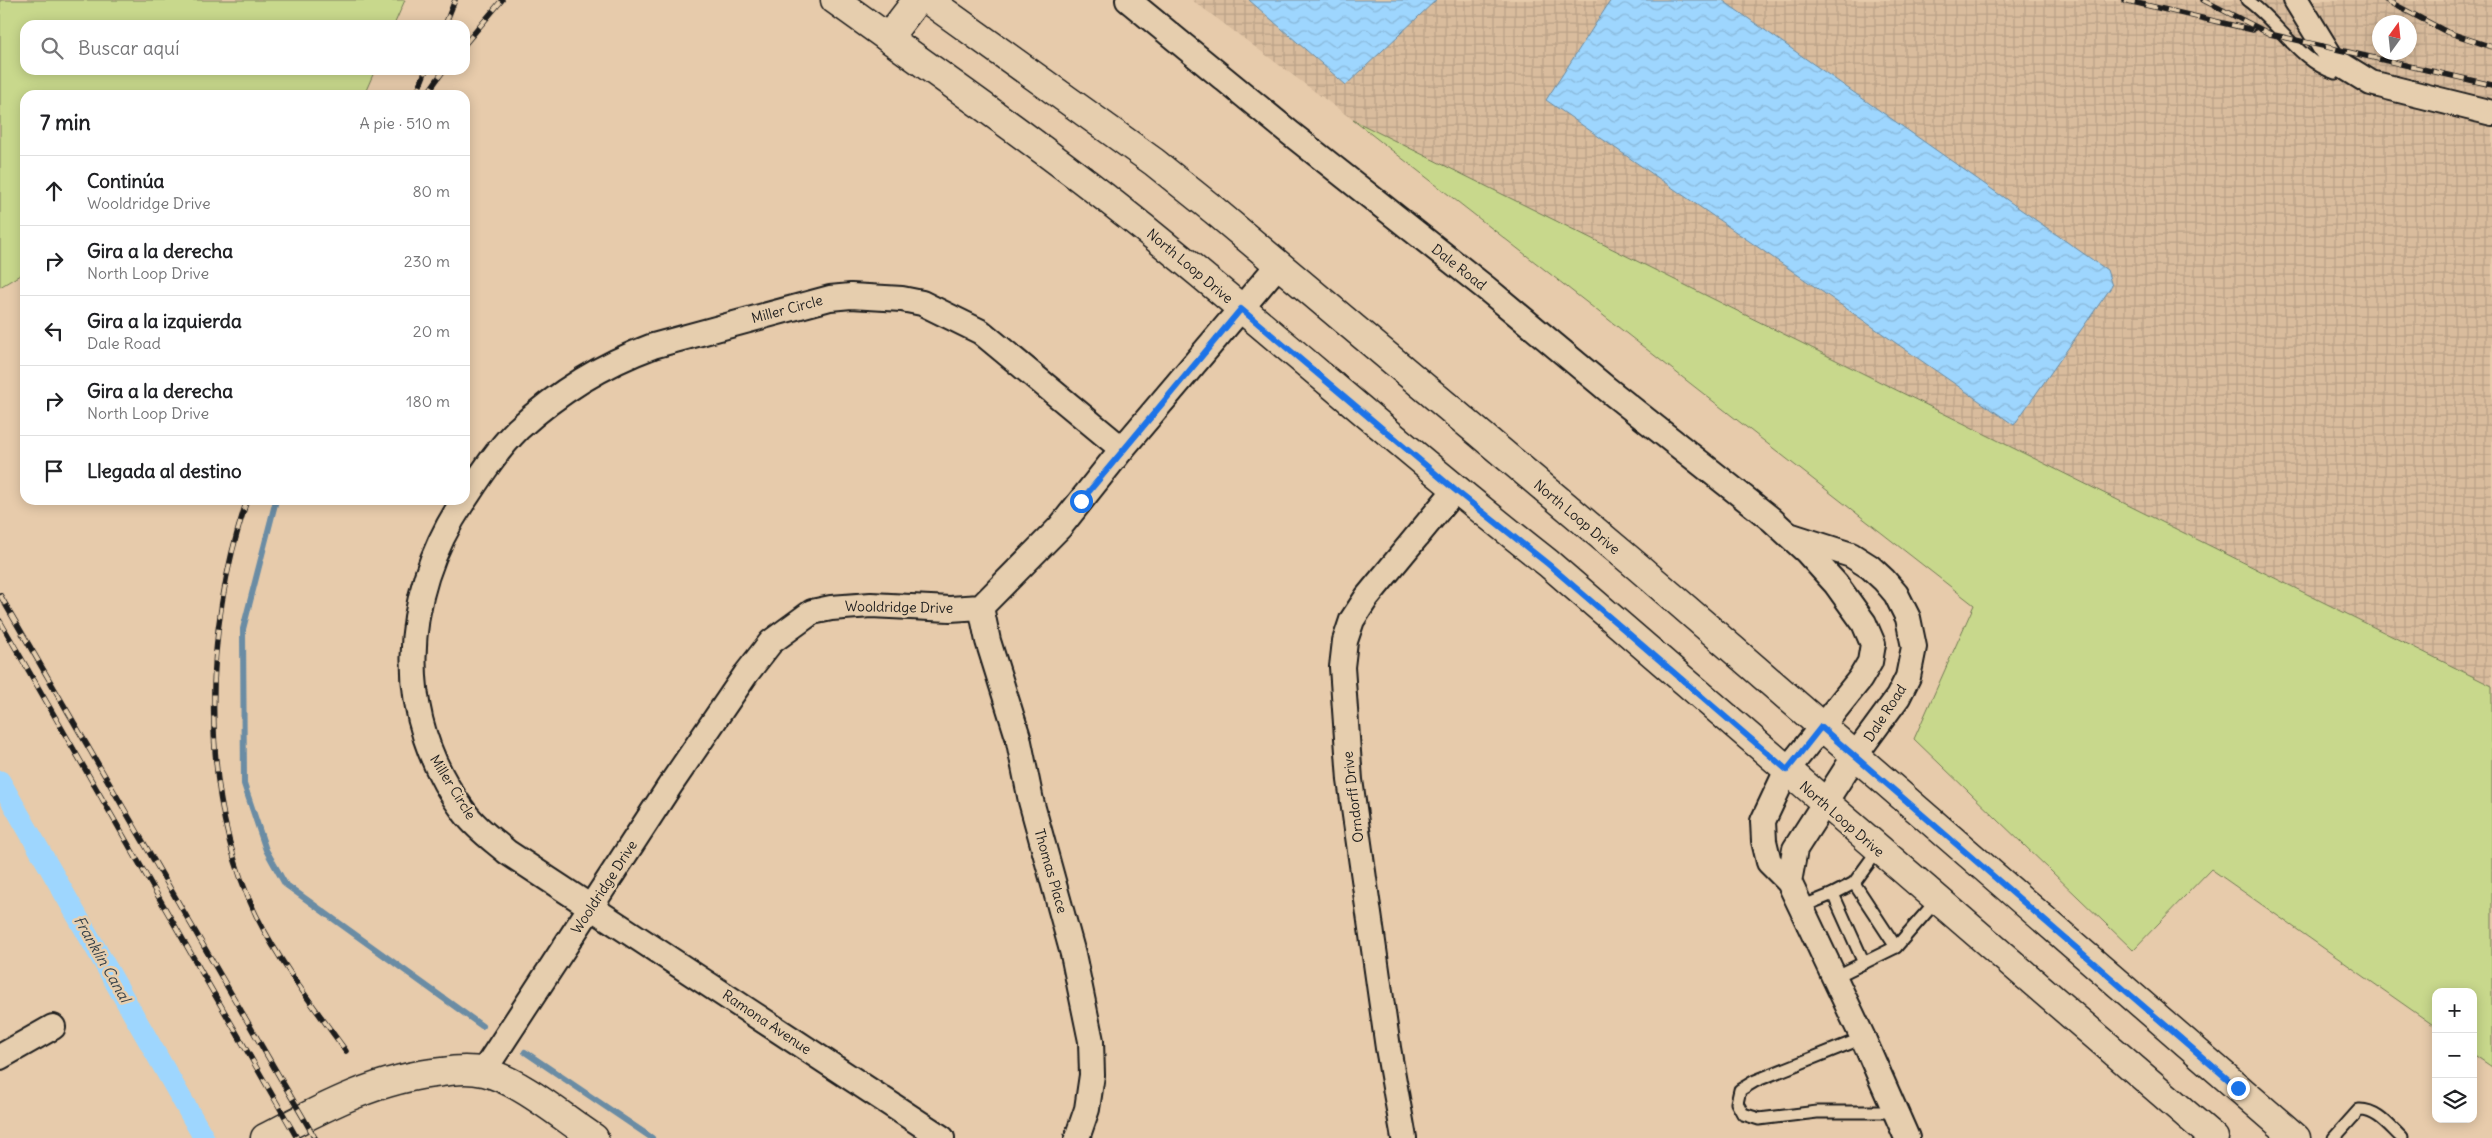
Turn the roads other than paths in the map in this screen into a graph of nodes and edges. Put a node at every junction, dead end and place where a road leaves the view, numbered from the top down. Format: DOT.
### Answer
graph roads {
  1 [pos="835,0"];
  2 [pos="916,0"];
  3 [pos="928,0"];
  4 [pos="1128,0"];
  5 [pos="2247,0"];
  6 [pos="2296,0"];
  7 [pos="888,38"];
  8 [pos="2370,83"];
  9 [pos="2492,113"];
  10 [pos="1278,264"];
  11 [pos="1241,309"];
  12 [pos="1122,449"];
  13 [pos="1455,490"];
  14 [pos="470,491"];
  15 [pos="461,505"];
  16 [pos="1788,534"];
  17 [pos="981,607"];
  18 [pos="1821,727"];
  19 [pos="1854,757"];
  20 [pos="1787,770"];
  21 [pos="1824,804"];
  22 [pos="1878,850"];
  23 [pos="1789,882"];
  24 [pos="1854,883"];
  25 [pos="1833,894"];
  26 [pos="1937,900"];
  27 [pos="592,906"];
  28 [pos="1801,907"];
  29 [pos="1896,947"];
  30 [pos="1864,963"];
  31 [pos="1835,977"];
  32 [pos="53,1027"];
  33 [pos="1863,1038"];
  34 [pos="0,1057"];
  35 [pos="483,1072"];
  36 [pos="1896,1112"];
  37 [pos="265,1138"];
  38 [pos="594,1138"];
  39 [pos="942,1138"];
  40 [pos="1076,1138"];
  41 [pos="1404,1138"];
  42 [pos="1907,1138"];
  43 [pos="2214,1138"];
  44 [pos="2296,1138"];
  45 [pos="2334,1138"];
  46 [pos="2402,1138"];
  1 -- 7 [label="main road, North Loop Drive"];
  2 -- 7 [label="main road"];
  3 -- 10 [label="main road, North Loop Drive"];
  4 -- 16 [label="street, Dale Road"];
  5 -- 8 [label="lane"];
  6 -- 8 [label="street"];
  7 -- 11 [label="main road, North Loop Drive"];
  8 -- 9 [label="street"];
  10 -- 11 [label="street"];
  10 -- 18 [label="main road, North Loop Drive"];
  11 -- 12 [label="street"];
  11 -- 13 [label="main road, North Loop Drive"];
  12 -- 14 [label="street, Miller Circle"];
  12 -- 17 [label="street"];
  13 -- 20 [label="main road, North Loop Drive"];
  13 -- 41 [label="street, Orndorff Drive"];
  15 -- 27 [label="street, Miller Circle"];
  16 -- 18 [label="street, Dale Road"];
  16 -- 19 [label="street, Dale Road"];
  17 -- 27 [label="street, Wooldridge Drive"];
  17 -- 40 [label="street, Thomas Place"];
  18 -- 19 [label="main road, North Loop Drive"];
  18 -- 20 [label="street, Dale Road"];
  19 -- 21 [label="street, Dale Road"];
  19 -- 44 [label="main road, North Loop Drive"];
  20 -- 21 [label="main road, North Loop Drive"];
  20 -- 23 [label="street, Dale Road"];
  21 -- 22 [label="main road, North Loop Drive"];
  21 -- 23 [label="street, Dale Road"];
  22 -- 24 [label="lane"];
  22 -- 26 [label="main road, North Loop Drive"];
  23 -- 28 [label="street, Dale Road"];
  24 -- 25 [label="lane"];
  24 -- 29 [label="lane"];
  25 -- 28 [label="lane"];
  25 -- 30 [label="lane"];
  26 -- 29 [label="lane"];
  26 -- 43 [label="main road, North Loop Drive"];
  27 -- 35 [label="street, Wooldridge Drive"];
  27 -- 39 [label="street, Ramona Avenue"];
  28 -- 31 [label="street, Dale Road"];
  29 -- 30 [label="lane"];
  30 -- 31 [label="lane"];
  31 -- 33 [label="street, Dale Road"];
  32 -- 34 [label="street"];
  33 -- 36 [label="street, Dale Road"];
  33 -- 36 [label="lane"];
  35 -- 37 [label="main road"];
  35 -- 38 [label="main road"];
  36 -- 42 [label="street, Dale Road"];
  45 -- 46 [label="lane"];
}
